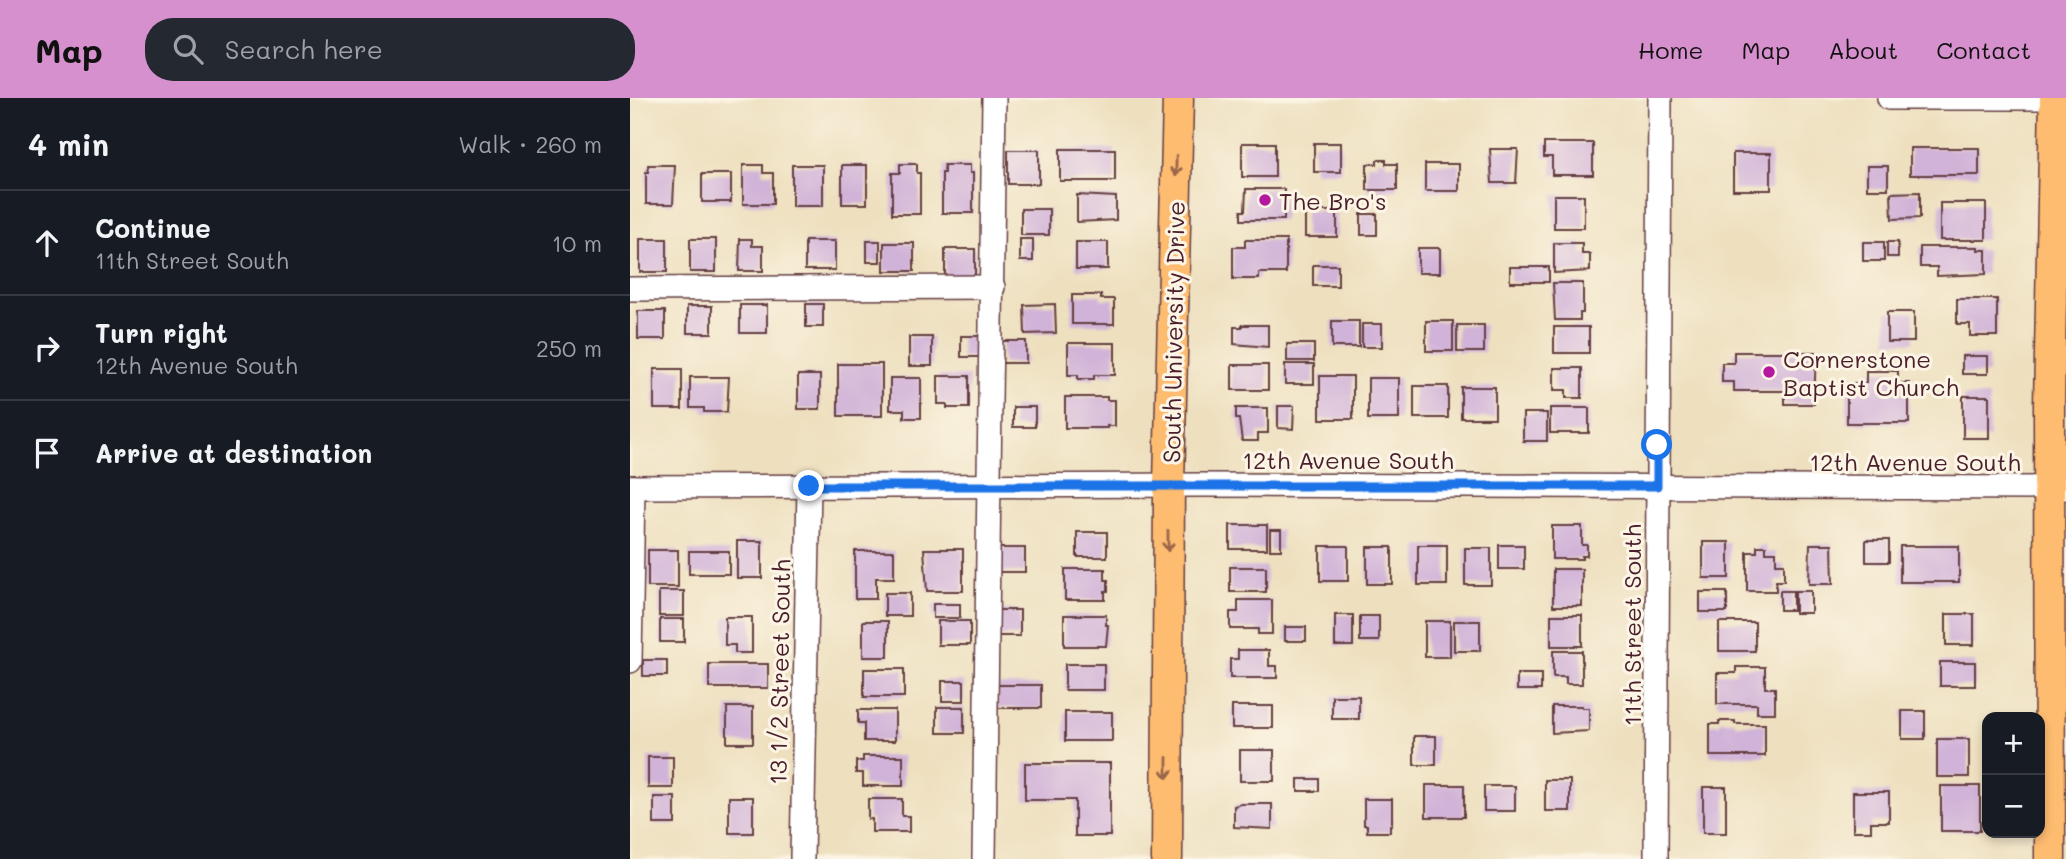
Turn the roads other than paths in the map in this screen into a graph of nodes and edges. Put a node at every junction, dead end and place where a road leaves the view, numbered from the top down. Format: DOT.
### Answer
graph roads {
  1 [pos="994,98"];
  2 [pos="1178,98"];
  3 [pos="1660,98"];
  4 [pos="1889,98"];
  5 [pos="2055,98"];
  6 [pos="2066,98"];
  7 [pos="993,287"];
  8 [pos="630,289"];
  9 [pos="988,485"];
  10 [pos="1169,485"];
  11 [pos="809,486"];
  12 [pos="1657,486"];
  13 [pos="631,487"];
  14 [pos="2057,488"];
  15 [pos="630,662"];
  16 [pos="802,859"];
  17 [pos="984,859"];
  18 [pos="1167,859"];
  19 [pos="1656,859"];
  20 [pos="2050,859"];
  1 -- 7 [label="street"];
  2 -- 10 [label="main road, South University Drive, one-way"];
  3 -- 12 [label="street, 11th Street South"];
  4 -- 5 [label="street"];
  5 -- 6 [label="street"];
  5 -- 14 [label="main road"];
  7 -- 8 [label="street"];
  7 -- 9 [label="street"];
  9 -- 10 [label="street, 12th Avenue South"];
  9 -- 11 [label="street, 12th Avenue South"];
  9 -- 17 [label="street"];
  10 -- 12 [label="street, 12th Avenue South"];
  10 -- 18 [label="main road, South University Drive, one-way"];
  11 -- 13 [label="street, 12th Avenue South"];
  11 -- 16 [label="street, 13 1/2 Street South"];
  12 -- 14 [label="street, 12th Avenue South"];
  12 -- 19 [label="street, 11th Street South"];
  13 -- 15 [label="street"];
  14 -- 20 [label="main road"];
}
